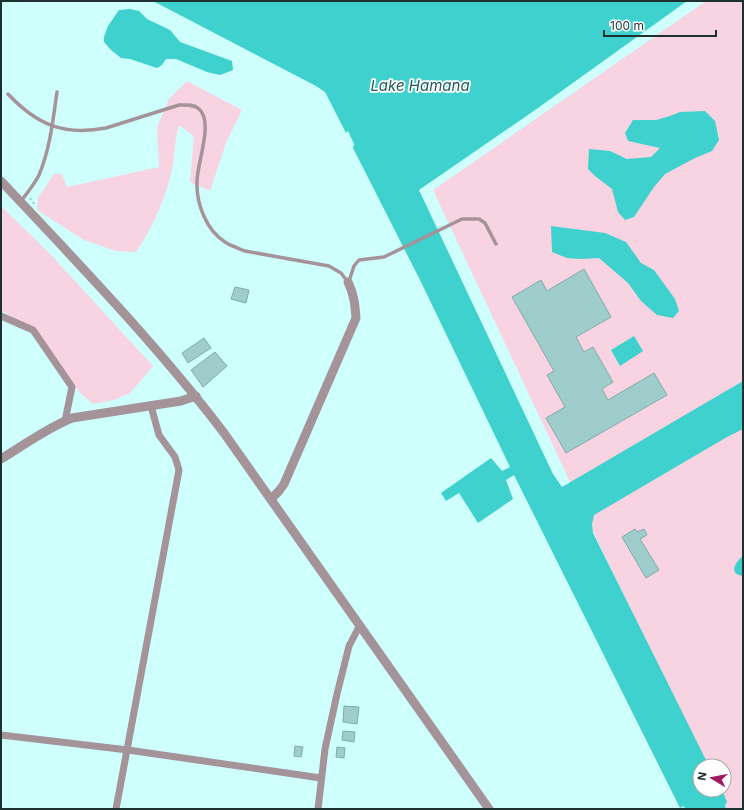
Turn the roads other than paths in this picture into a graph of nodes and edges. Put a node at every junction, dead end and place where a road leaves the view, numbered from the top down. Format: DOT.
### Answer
graph roads {
  1 [pos="57,92"];
  2 [pos="8,94"];
  3 [pos="52,125"];
  4 [pos="1,181"];
  5 [pos="20,202"];
  6 [pos="496,244"];
  7 [pos="348,282"];
  8 [pos="1,316"];
  9 [pos="196,396"];
  10 [pos="150,406"];
  11 [pos="65,421"];
  12 [pos="1,459"];
  13 [pos="271,499"];
  14 [pos="360,625"];
  15 [pos="1,735"];
  16 [pos="128,750"];
  17 [pos="321,778"];
  18 [pos="116,809"];
  19 [pos="318,809"];
  20 [pos="489,809"];
  1 -- 3 [label="lane"];
  2 -- 3 [label="lane"];
  3 -- 5 [label="lane"];
  3 -- 7 [label="lane"];
  4 -- 5 [label="street"];
  5 -- 9 [label="street"];
  6 -- 7 [label="lane"];
  7 -- 13 [label="street"];
  8 -- 11 [label="street"];
  9 -- 10 [label="street"];
  9 -- 13 [label="street"];
  10 -- 11 [label="street"];
  10 -- 16 [label="street"];
  11 -- 12 [label="street"];
  13 -- 14 [label="street"];
  14 -- 17 [label="street"];
  14 -- 20 [label="street"];
  15 -- 16 [label="street"];
  16 -- 17 [label="street"];
  16 -- 18 [label="street"];
  17 -- 19 [label="street"];
}
